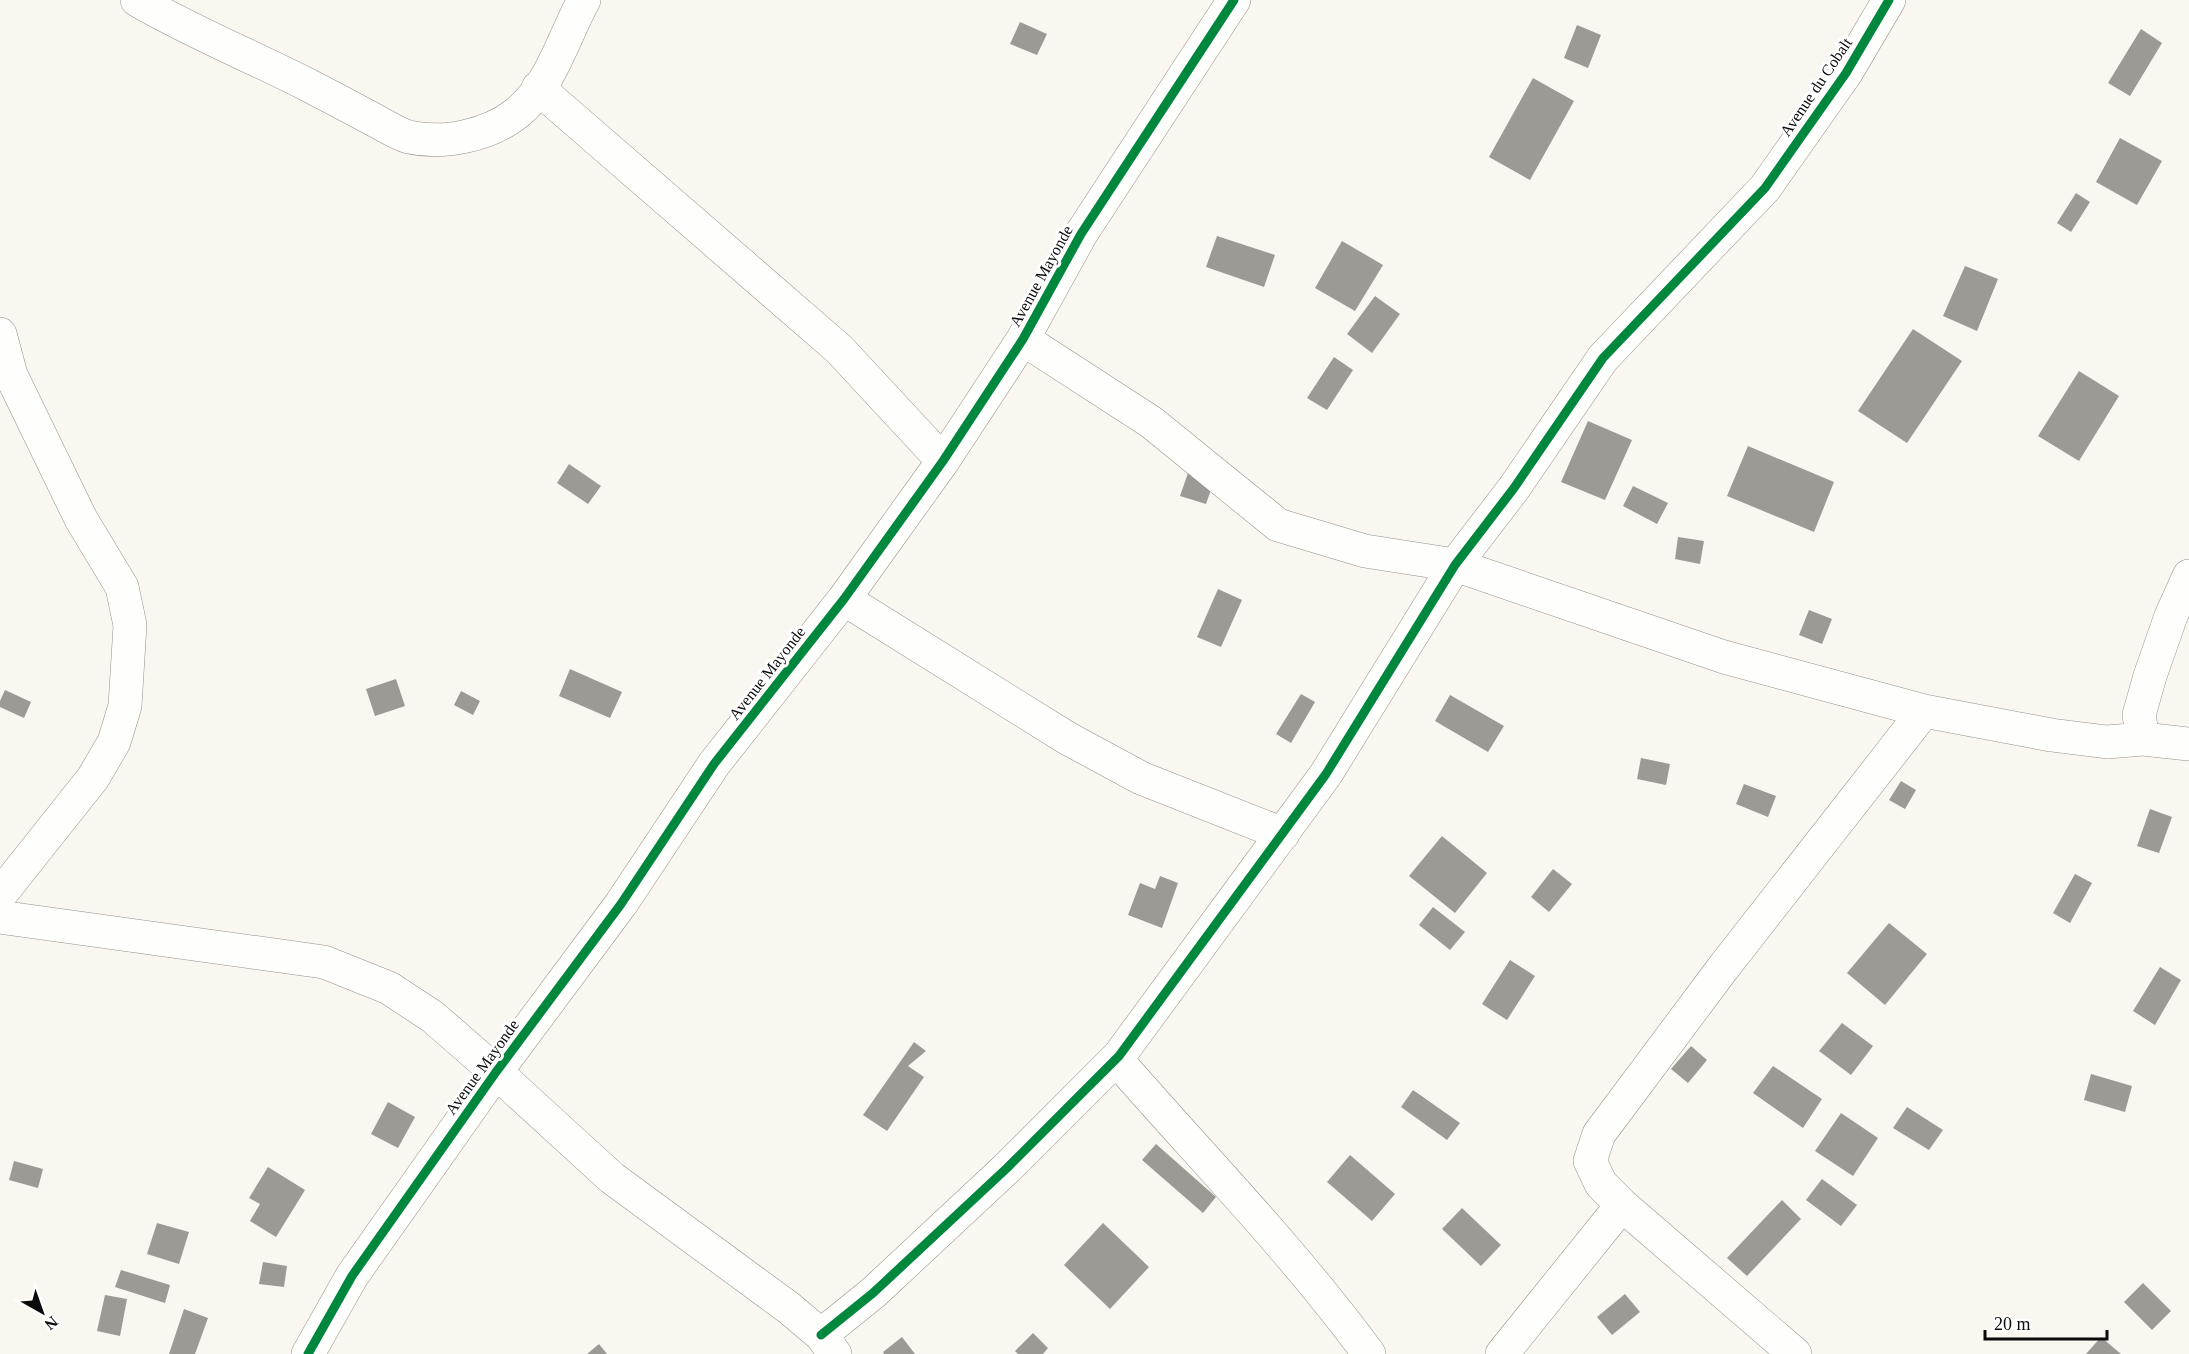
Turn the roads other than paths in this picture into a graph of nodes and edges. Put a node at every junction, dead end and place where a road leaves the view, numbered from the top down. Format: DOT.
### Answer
graph roads {
  1 [pos="137,0"];
  2 [pos="584,0"];
  3 [pos="1234,0"];
  4 [pos="1889,0"];
  5 [pos="538,88"];
  6 [pos="0,334"];
  7 [pos="1023,339"];
  8 [pos="943,461"];
  9 [pos="1455,565"];
  10 [pos="2189,576"];
  11 [pos="844,599"];
  12 [pos="1924,711"];
  13 [pos="2143,739"];
  14 [pos="2189,744"];
  15 [pos="1283,834"];
  16 [pos="0,895"];
  17 [pos="0,917"];
  18 [pos="1119,1056"];
  19 [pos="496,1072"];
  20 [pos="1622,1205"];
  21 [pos="828,1344"];
  22 [pos="308,1354"];
  23 [pos="1369,1354"];
  24 [pos="1502,1354"];
  25 [pos="1795,1354"];
  1 -- 5 [label="street"];
  2 -- 5 [label="street"];
  3 -- 7 [label="street, Avenue Mayonde"];
  4 -- 9 [label="street, Avenue du Cobalt"];
  5 -- 8 [label="street"];
  6 -- 16 [label="street"];
  7 -- 8 [label="street, Avenue Mayonde"];
  7 -- 9 [label="street"];
  8 -- 11 [label="street, Avenue Mayonde"];
  9 -- 12 [label="street"];
  9 -- 15 [label="street, Avenue du Cobalt"];
  10 -- 13 [label="street"];
  11 -- 15 [label="street"];
  11 -- 19 [label="street, Avenue Mayonde"];
  12 -- 13 [label="street"];
  12 -- 20 [label="street"];
  13 -- 14 [label="street"];
  15 -- 18 [label="street, Avenue du Cobalt"];
  17 -- 19 [label="street"];
  18 -- 21 [label="street, Avenue du Cobalt"];
  18 -- 23 [label="street"];
  19 -- 21 [label="street"];
  19 -- 22 [label="street, Avenue Mayonde"];
  20 -- 24 [label="street"];
  20 -- 25 [label="street"];
}
